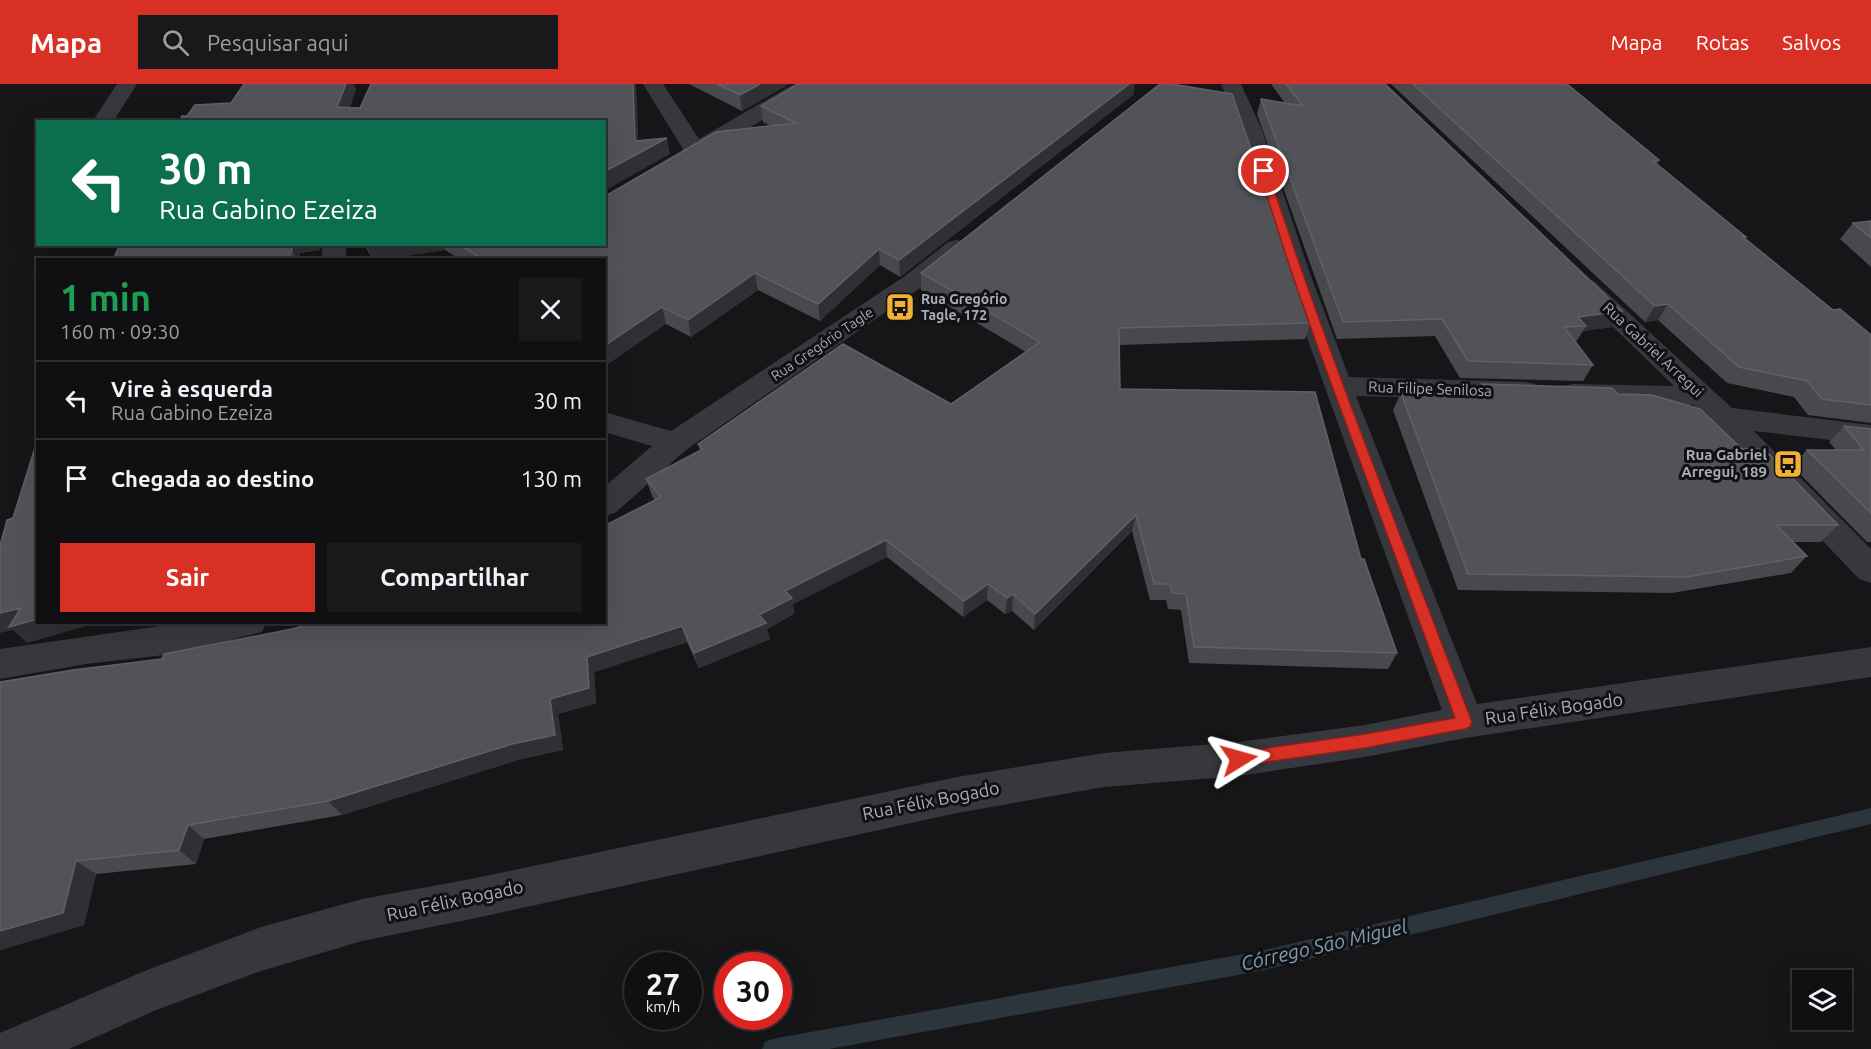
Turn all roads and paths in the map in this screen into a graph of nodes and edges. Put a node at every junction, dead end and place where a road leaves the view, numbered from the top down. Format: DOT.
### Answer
graph roads {
  1 [pos="127,84"];
  2 [pos="653,84"];
  3 [pos="808,84"];
  4 [pos="1231,84"];
  5 [pos="103,120"];
  6 [pos="695,150"];
  7 [pos="672,164"];
  8 [pos="978,230"];
  9 [pos="1569,269"];
  10 [pos="1338,386"];
  11 [pos="1701,396"];
  12 [pos="1724,417"];
  13 [pos="606,423"];
  14 [pos="1871,435"];
  15 [pos="675,443"];
  16 [pos="606,503"];
  17 [pos="1871,570"];
  18 [pos="241,624"];
  19 [pos="1871,662"];
  20 [pos="0,664"];
  21 [pos="1465,722"];
  22 [pos="16,1049"];
  1 -- 5 [label="street"];
  2 -- 6 [label="street"];
  3 -- 6 [label="street"];
  4 -- 10 [label="street"];
  6 -- 7 [label="street"];
  8 -- 15 [label="street, Rua Gregório Tagle"];
  9 -- 11 [label="street, Rua Gabriel Arregui"];
  10 -- 11 [label="street, Rua Filipe Senilosa"];
  10 -- 21 [label="street"];
  11 -- 12 [label="street, Rua Gabriel Arregui"];
  12 -- 14 [label="street"];
  12 -- 17 [label="street, Rua Gabriel Arregui"];
  13 -- 15 [label="street"];
  15 -- 16 [label="street, Rua Gregório Tagle"];
  18 -- 20 [label="street"];
  19 -- 21 [label="street, Rua Félix Bogado"];
  21 -- 22 [label="street, Rua Félix Bogado"];
}
